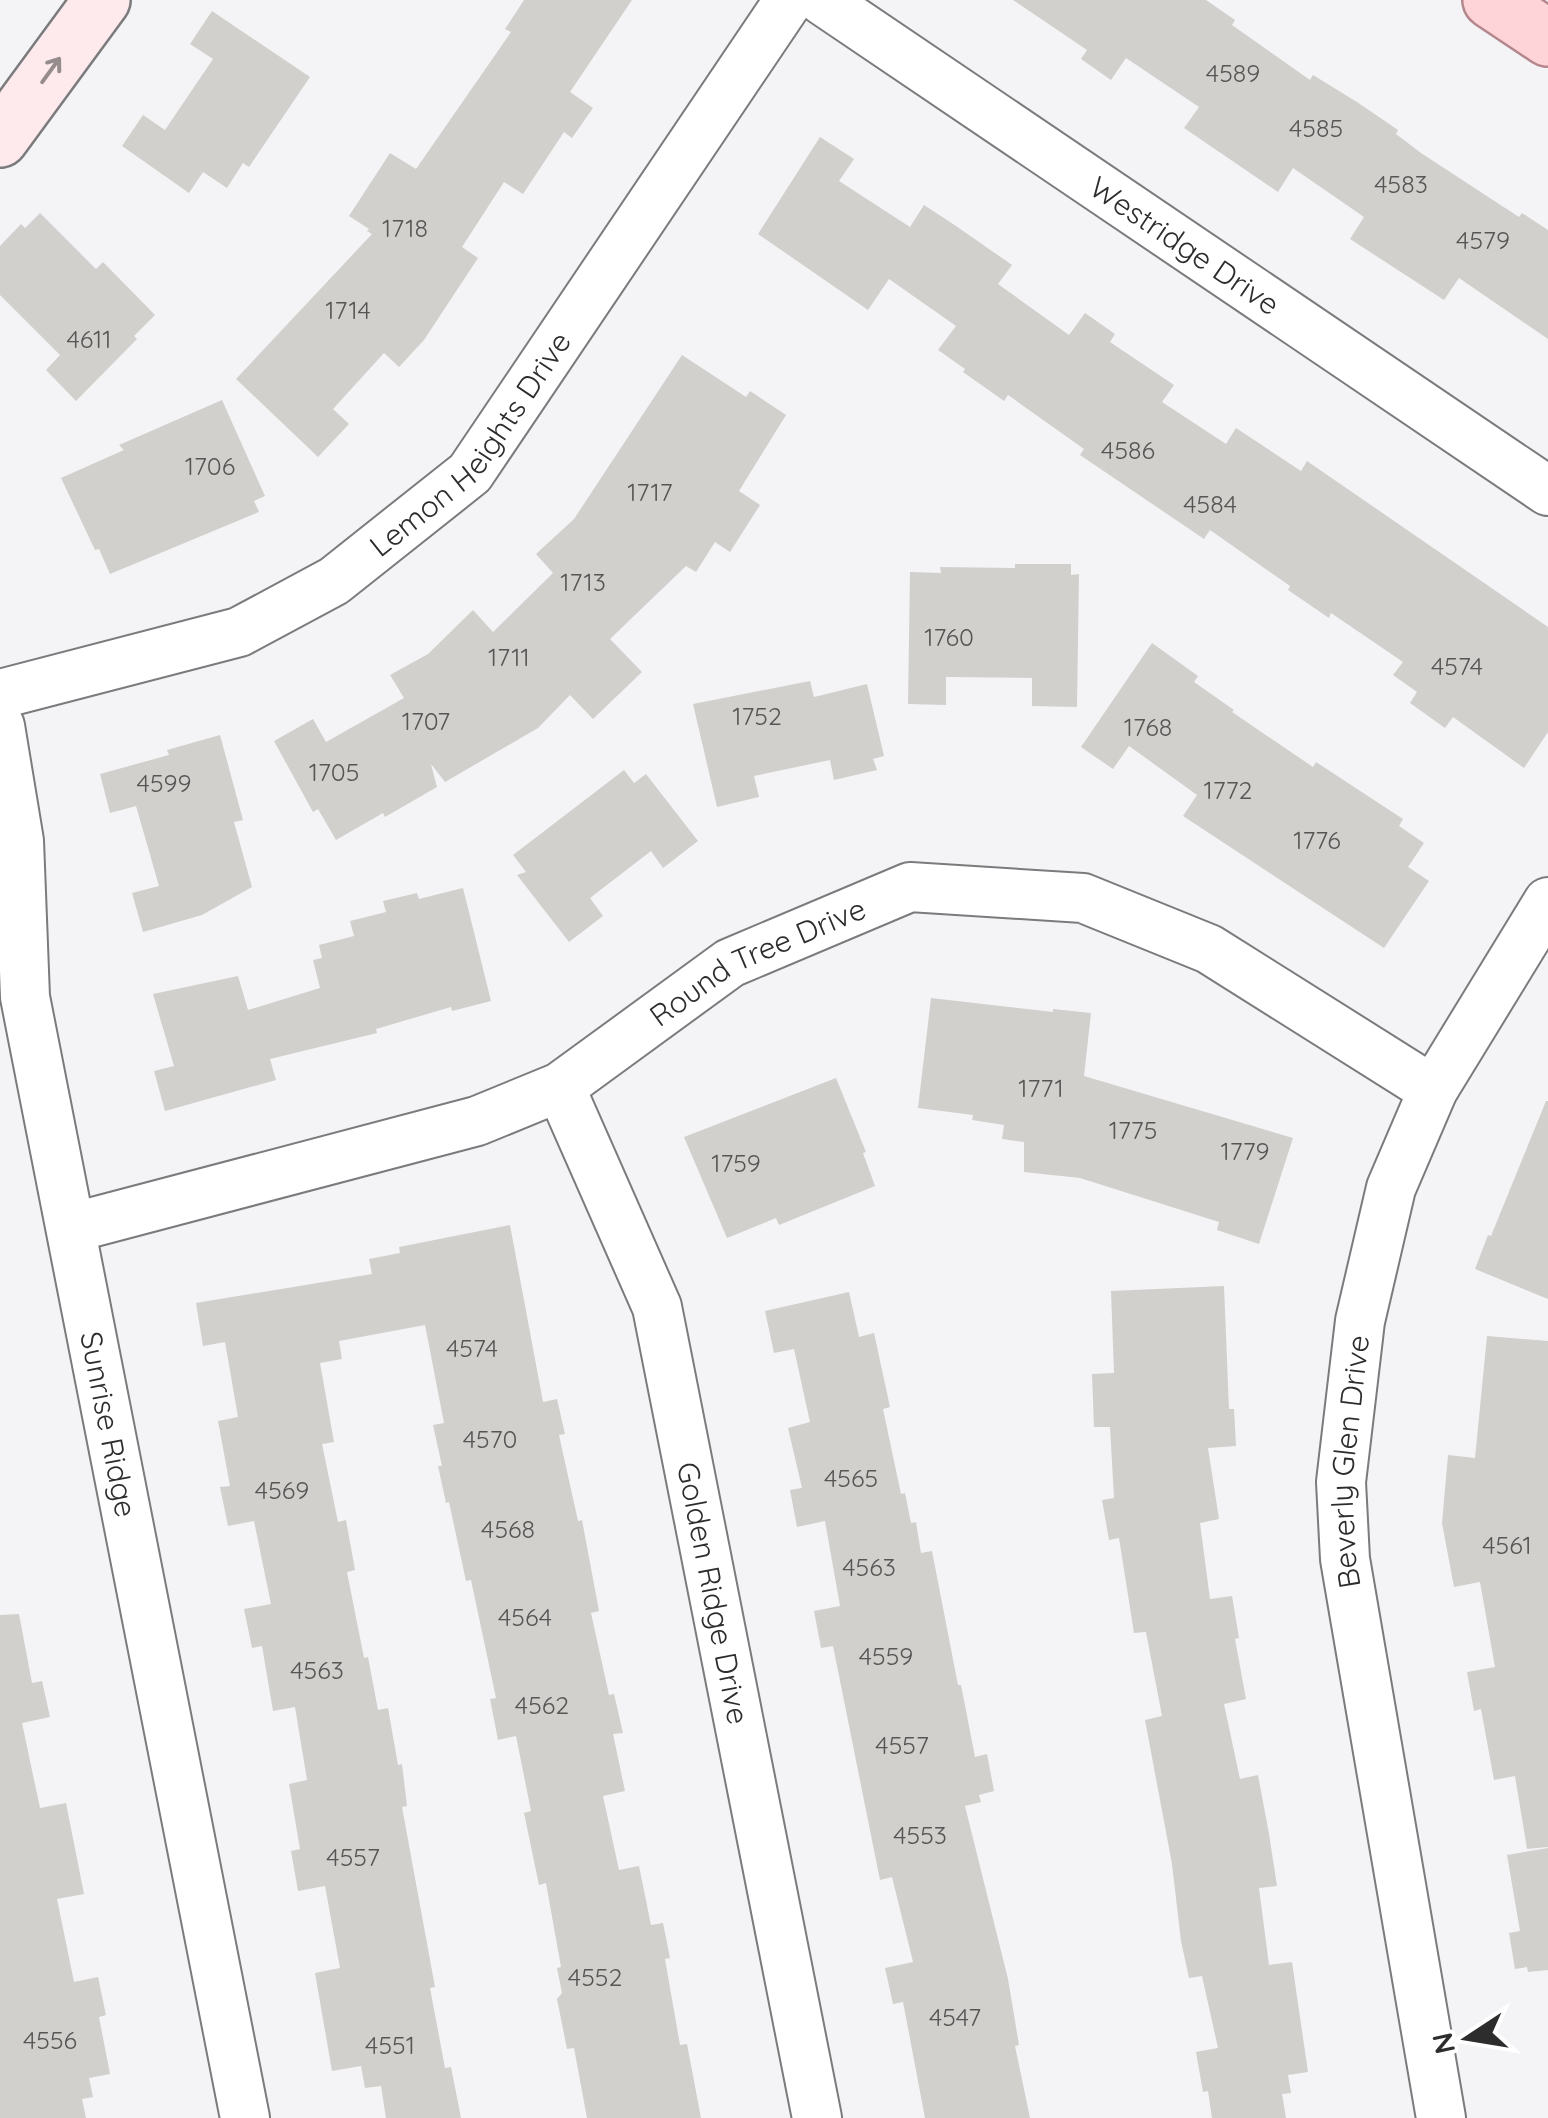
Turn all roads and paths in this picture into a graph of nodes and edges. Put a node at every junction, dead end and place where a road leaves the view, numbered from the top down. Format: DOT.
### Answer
graph roads {
  1 [pos="102,0"];
  2 [pos="789,0"];
  3 [pos="822,0"];
  4 [pos="1491,0"];
  5 [pos="1548,38"];
  6 [pos="0,139"];
  7 [pos="1548,491"];
  8 [pos="0,694"];
  9 [pos="0,726"];
  10 [pos="1548,902"];
  11 [pos="560,1087"];
  12 [pos="1433,1090"];
  13 [pos="70,1228"];
  14 [pos="245,2118"];
  15 [pos="817,2118"];
  16 [pos="1441,2118"];
  6 -- 1 [label="street, one-way"];
  2 -- 8 [label="street, Lemon Heights Drive"];
  3 -- 7 [label="street, Westridge Drive"];
  4 -- 5 [label="main road"];
  9 -- 13 [label="street, Sunrise Ridge"];
  10 -- 12 [label="street, Beverly Glen Drive"];
  11 -- 12 [label="street, Round Tree Drive"];
  11 -- 13 [label="street, Round Tree Drive"];
  11 -- 15 [label="street, Golden Ridge Drive"];
  12 -- 16 [label="street, Beverly Glen Drive"];
  13 -- 14 [label="street, Sunrise Ridge"];
}
